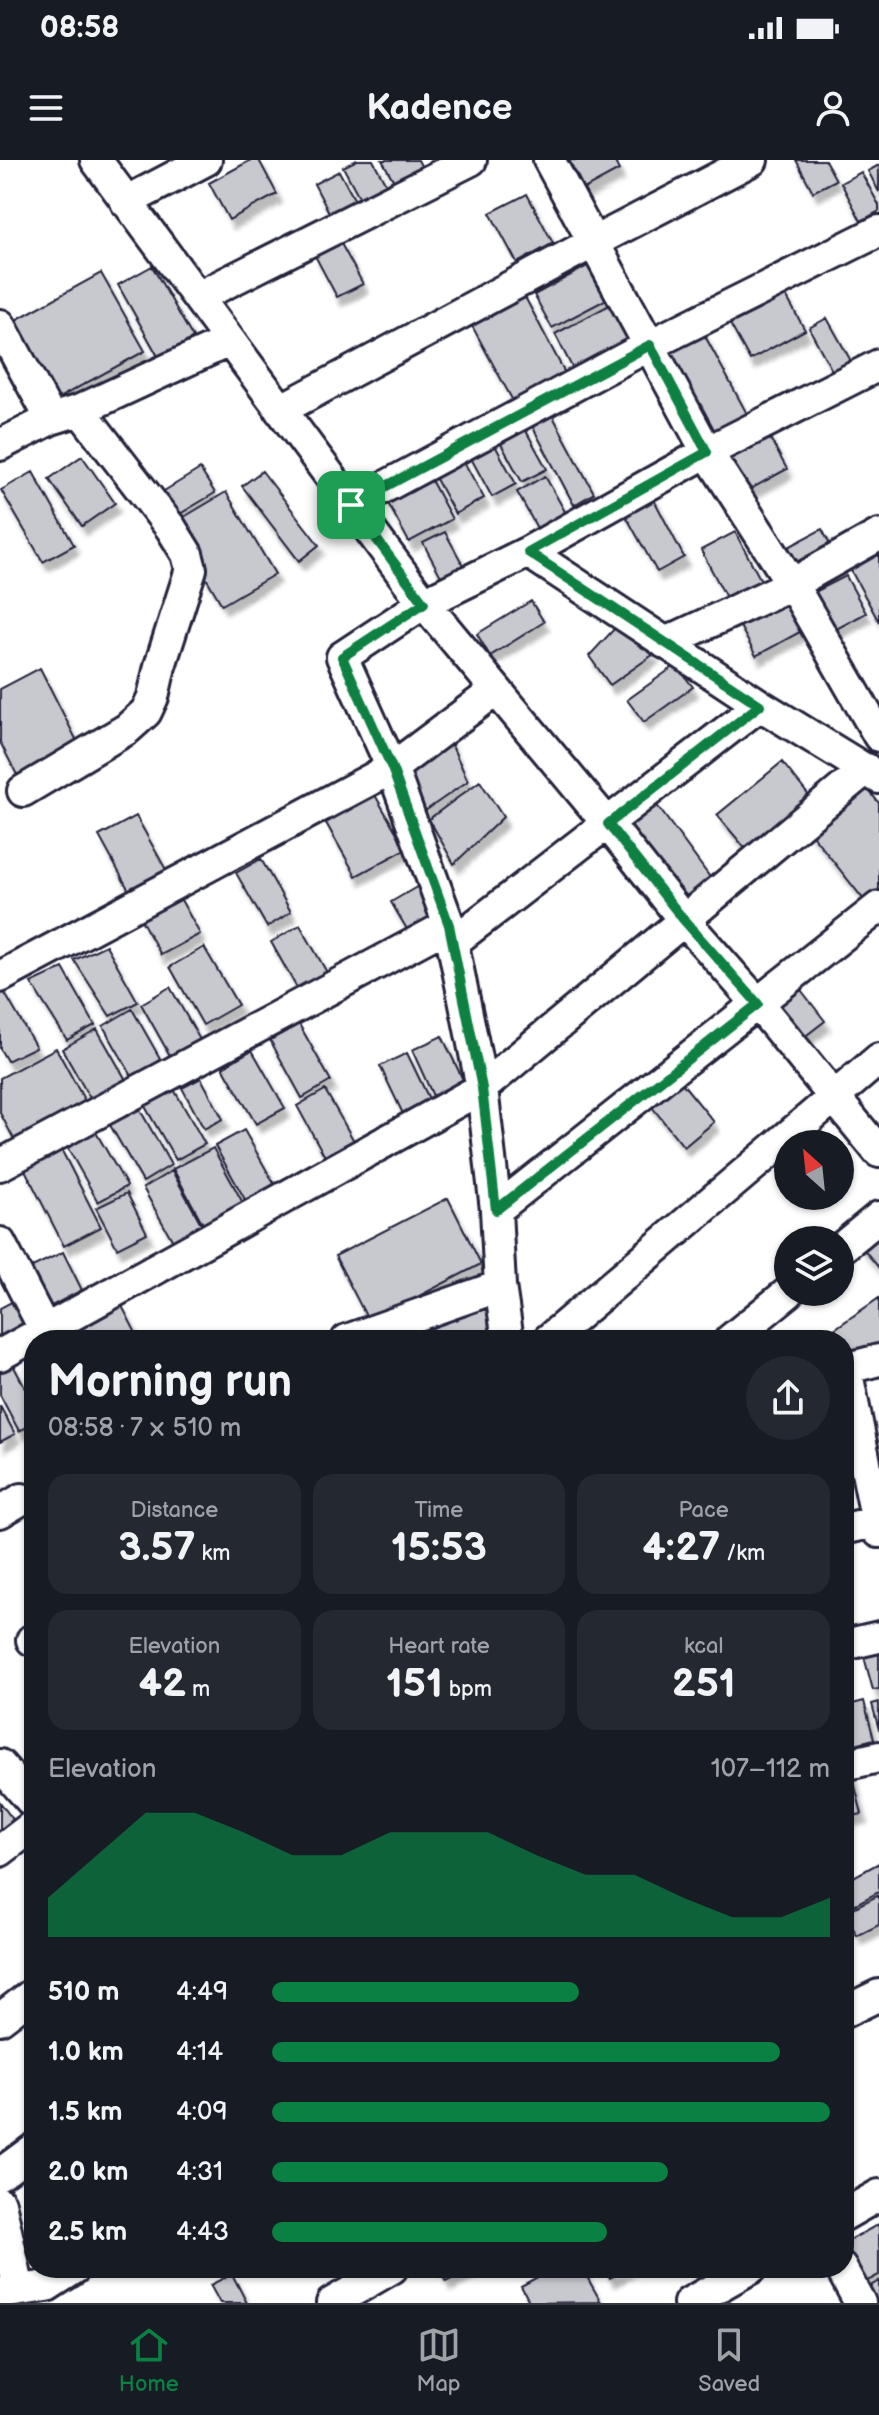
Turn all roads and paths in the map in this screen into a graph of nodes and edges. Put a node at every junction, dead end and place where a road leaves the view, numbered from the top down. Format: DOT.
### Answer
graph roads {
  1 [pos="96,160"];
  2 [pos="206,160"];
  3 [pos="471,160"];
  4 [pos="549,160"];
  5 [pos="752,160"];
  6 [pos="126,202"];
  7 [pos="879,231"];
  8 [pos="592,243"];
  9 [pos="198,297"];
  10 [pos="0,325"];
  11 [pos="229,341"];
  12 [pos="650,345"];
  13 [pos="879,365"];
  14 [pos="80,410"];
  15 [pos="280,410"];
  16 [pos="51,419"];
  17 [pos="0,445"];
  18 [pos="707,452"];
  19 [pos="351,505"];
  20 [pos="879,535"];
  21 [pos="528,552"];
  22 [pos="792,584"];
  23 [pos="424,603"];
  24 [pos="665,643"];
  25 [pos="496,690"];
  26 [pos="760,705"];
  27 [pos="879,736"];
  28 [pos="392,768"];
  29 [pos="872,773"];
  30 [pos="23,791"];
  31 [pos="608,824"];
  32 [pos="879,907"];
  33 [pos="683,919"];
  34 [pos="450,934"];
  35 [pos="0,977"];
  36 [pos="758,1004"];
  37 [pos="879,1059"];
  38 [pos="482,1088"];
  39 [pos="834,1097"];
  40 [pos="879,1152"];
  41 [pos="0,1165"];
  42 [pos="496,1210"];
  43 [pos="879,1217"];
  44 [pos="854,1238"];
  45 [pos="0,1243"];
  46 [pos="500,1286"];
  47 [pos="774,1304"];
  48 [pos="45,1330"];
  49 [pos="58,1330"];
  50 [pos="375,1330"];
  51 [pos="507,1330"];
  52 [pos="560,1330"];
  53 [pos="742,1330"];
  54 [pos="24,1346"];
  55 [pos="0,1355"];
  56 [pos="879,1360"];
  57 [pos="854,1366"];
  58 [pos="854,1411"];
  59 [pos="878,1525"];
  60 [pos="854,1528"];
  61 [pos="879,1637"];
  62 [pos="854,1643"];
  63 [pos="879,1757"];
  64 [pos="854,1763"];
  65 [pos="0,1765"];
  66 [pos="24,1793"];
  67 [pos="24,1833"];
  68 [pos="0,1851"];
  69 [pos="879,1995"];
  70 [pos="24,2001"];
  71 [pos="854,2007"];
  72 [pos="0,2019"];
  73 [pos="24,2156"];
  74 [pos="0,2174"];
  75 [pos="879,2195"];
  76 [pos="0,2203"];
  77 [pos="854,2209"];
  78 [pos="59,2278"];
  79 [pos="372,2278"];
  80 [pos="733,2278"];
  81 [pos="846,2278"];
  82 [pos="345,2291"];
  83 [pos="10,2292"];
  84 [pos="689,2303"];
  85 [pos="860,2303"];
  1 -- 6 [label="street"];
  2 -- 6 [label="street"];
  3 -- 9 [label="street"];
  4 -- 8 [label="street"];
  5 -- 8 [label="street"];
  6 -- 9 [label="street"];
  7 -- 12 [label="street"];
  8 -- 12 [label="street"];
  8 -- 15 [label="street"];
  9 -- 11 [label="street"];
  10 -- 16 [label="street"];
  11 -- 14 [label="street"];
  11 -- 15 [label="street"];
  12 -- 18 [label="street"];
  12 -- 19 [label="street"];
  13 -- 18 [label="street"];
  14 -- 16 [label="street"];
  14 -- 30 [label="street"];
  15 -- 19 [label="street"];
  16 -- 17 [label="street"];
  18 -- 21 [label="street"];
  18 -- 22 [label="street"];
  19 -- 23 [label="street"];
  20 -- 22 [label="street"];
  21 -- 23 [label="street"];
  21 -- 24 [label="street"];
  22 -- 24 [label="street"];
  22 -- 27 [label="street"];
  23 -- 25 [label="street"];
  23 -- 28 [label="street"];
  24 -- 26 [label="street"];
  25 -- 28 [label="street"];
  25 -- 31 [label="street"];
  26 -- 29 [label="street"];
  26 -- 31 [label="street"];
  28 -- 34 [label="street"];
  28 -- 35 [label="street"];
  29 -- 33 [label="street"];
  31 -- 33 [label="street"];
  31 -- 34 [label="street"];
  32 -- 36 [label="street"];
  33 -- 36 [label="street"];
  33 -- 38 [label="street"];
  34 -- 38 [label="street"];
  34 -- 41 [label="street"];
  36 -- 39 [label="street"];
  36 -- 42 [label="street"];
  37 -- 39 [label="street"];
  38 -- 42 [label="street"];
  38 -- 49 [label="street"];
  39 -- 40 [label="street"];
  39 -- 52 [label="street"];
  42 -- 46 [label="street"];
  43 -- 44 [label="street"];
  45 -- 48 [label="street"];
  46 -- 50 [label="street"];
  46 -- 51 [label="street"];
  47 -- 53 [label="street"];
  54 -- 55 [label="street"];
  56 -- 57 [label="street"];
  58 -- 59 [label="street"];
  59 -- 60 [label="street"];
  61 -- 62 [label="street"];
  63 -- 64 [label="street"];
  65 -- 66 [label="street"];
  67 -- 68 [label="street"];
  69 -- 71 [label="street"];
  70 -- 72 [label="street"];
  73 -- 74 [label="street"];
  75 -- 77 [label="street"];
  76 -- 83 [label="street"];
  78 -- 83 [label="street"];
  79 -- 82 [label="street"];
  80 -- 84 [label="street"];
  81 -- 85 [label="street"];
}
